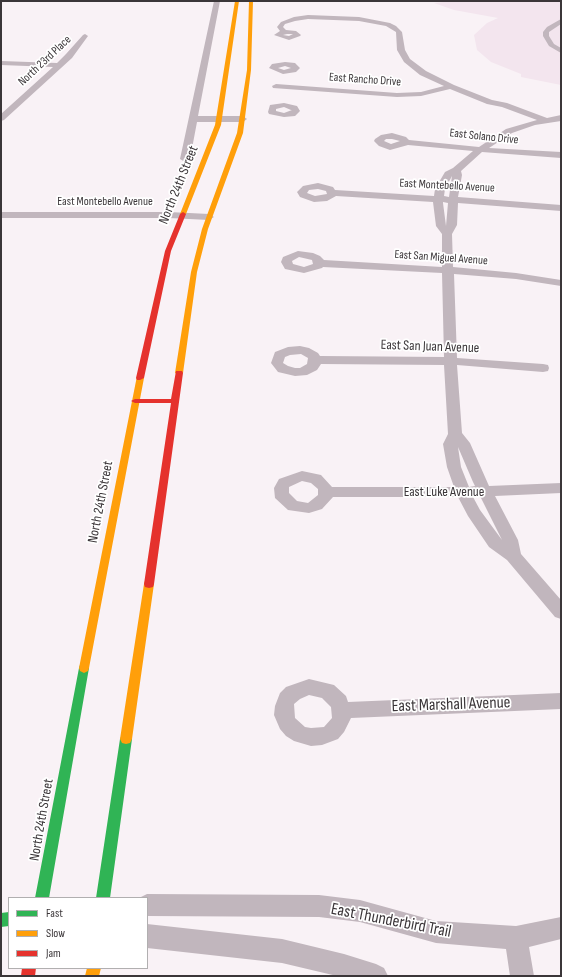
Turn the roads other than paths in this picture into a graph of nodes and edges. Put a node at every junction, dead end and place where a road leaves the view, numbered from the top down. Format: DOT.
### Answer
graph roads {
  1 [pos="217,1"];
  2 [pos="237,1"];
  3 [pos="251,1"];
  4 [pos="561,21"];
  5 [pos="284,32"];
  6 [pos="85,36"];
  7 [pos="561,51"];
  8 [pos="1,63"];
  9 [pos="60,64"];
  10 [pos="279,71"];
  11 [pos="451,87"];
  12 [pos="490,102"];
  13 [pos="1,118"];
  14 [pos="561,118"];
  15 [pos="192,119"];
  16 [pos="219,119"];
  17 [pos="242,120"];
  18 [pos="545,120"];
  19 [pos="534,123"];
  20 [pos="405,142"];
  21 [pos="481,149"];
  22 [pos="561,155"];
  23 [pos="185,160"];
  24 [pos="456,170"];
  25 [pos="332,194"];
  26 [pos="438,199"];
  27 [pos="454,200"];
  28 [pos="561,208"];
  29 [pos="1,215"];
  30 [pos="181,216"];
  31 [pos="209,217"];
  32 [pos="447,234"];
  33 [pos="319,263"];
  34 [pos="448,271"];
  35 [pos="561,283"];
  36 [pos="315,360"];
  37 [pos="451,361"];
  38 [pos="543,368"];
  39 [pos="135,401"];
  40 [pos="174,401"];
  41 [pos="455,434"];
  42 [pos="561,488"];
  43 [pos="326,492"];
  44 [pos="463,492"];
  45 [pos="485,492"];
  46 [pos="513,556"];
  47 [pos="561,612"];
  48 [pos="561,701"];
  49 [pos="342,710"];
  50 [pos="42,897"];
  51 [pos="104,897"];
  52 [pos="148,905"];
  53 [pos="561,928"];
  54 [pos="148,936"];
  55 [pos="516,938"];
  56 [pos="376,976"];
  57 [pos="522,976"];
  1 -- 15 [label="street, North 24th Street"];
  2 -- 16 [label="main road, North 24th Street"];
  3 -- 17 [label="main road"];
  4 -- 7 [label="street"];
  5 -- 11 [label="street"];
  6 -- 9 [label="street, North 23rd Place"];
  8 -- 9 [label="street"];
  9 -- 13 [label="street, North 23rd Place"];
  10 -- 11 [label="street, East Rancho Drive"];
  11 -- 12 [label="street"];
  12 -- 18 [label="street"];
  12 -- 19 [label="street"];
  14 -- 18 [label="street"];
  15 -- 16 [label="street"];
  15 -- 23 [label="street, North 24th Street"];
  16 -- 17 [label="street"];
  16 -- 30 [label="main road, North 24th Street"];
  17 -- 31 [label="main road"];
  18 -- 19 [label="street"];
  19 -- 21 [label="street"];
  20 -- 21 [label="street, East Solano Drive"];
  21 -- 22 [label="street, East Solano Drive"];
  21 -- 24 [label="street"];
  24 -- 26 [label="street"];
  24 -- 27 [label="street"];
  25 -- 26 [label="street, East Montebello Avenue"];
  26 -- 27 [label="street, East Montebello Avenue"];
  26 -- 32 [label="street"];
  27 -- 28 [label="street, East Montebello Avenue"];
  27 -- 32 [label="street"];
  29 -- 30 [label="street, East Montebello Avenue"];
  30 -- 31 [label="street, East Montebello Avenue"];
  30 -- 39 [label="main road, North 24th Street"];
  31 -- 40 [label="main road"];
  32 -- 34 [label="street"];
  33 -- 34 [label="street, East San Miguel Avenue"];
  34 -- 35 [label="street, East San Miguel Avenue"];
  34 -- 37 [label="street"];
  36 -- 37 [label="street, East San Juan Avenue"];
  37 -- 38 [label="street, East San Juan Avenue"];
  37 -- 41 [label="street"];
  39 -- 40 [label="main road"];
  39 -- 50 [label="main road, North 24th Street"];
  40 -- 51 [label="main road"];
  41 -- 44 [label="street"];
  41 -- 45 [label="street"];
  42 -- 45 [label="street, East Luke Avenue"];
  43 -- 44 [label="street, East Luke Avenue"];
  44 -- 45 [label="street, East Luke Avenue"];
  44 -- 46 [label="street"];
  45 -- 46 [label="street"];
  46 -- 47 [label="street"];
  48 -- 49 [label="street, East Marshall Avenue"];
  52 -- 55 [label="street, East Thunderbird Trail"];
  53 -- 55 [label="street, East Thunderbird Trail"];
  54 -- 56 [label="street"];
  55 -- 57 [label="street"];
}
